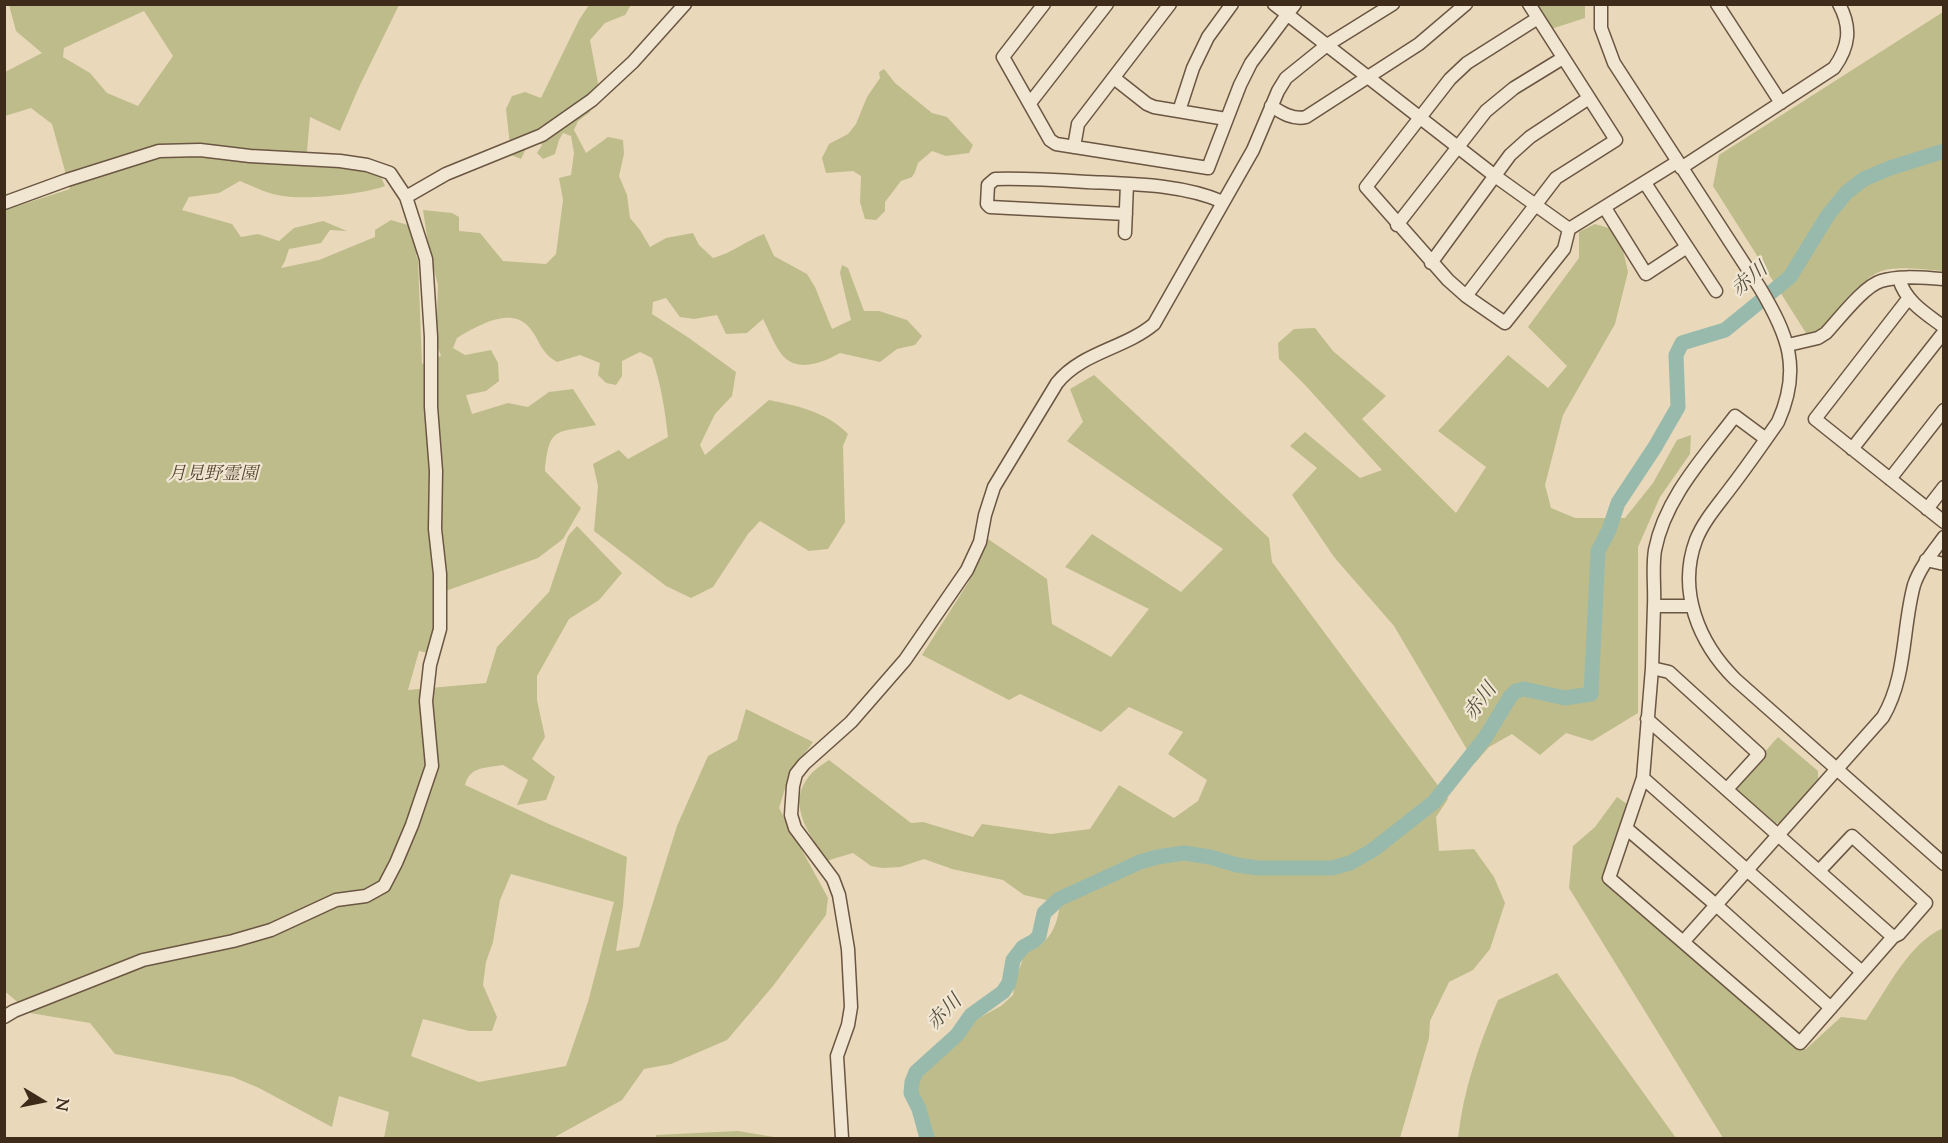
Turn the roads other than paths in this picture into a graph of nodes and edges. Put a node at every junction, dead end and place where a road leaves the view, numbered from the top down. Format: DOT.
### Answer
graph roads {
  1 [pos="685,4"];
  2 [pos="1044,4"];
  3 [pos="1107,4"];
  4 [pos="1170,4"];
  5 [pos="1232,4"];
  6 [pos="1274,4"];
  7 [pos="1393,4"];
  8 [pos="1466,4"];
  9 [pos="1529,4"];
  10 [pos="1601,4"];
  11 [pos="1717,4"];
  12 [pos="1839,4"];
  13 [pos="1291,9"];
  14 [pos="1538,18"];
  15 [pos="1327,45"];
  16 [pos="1563,58"];
  17 [pos="1369,77"];
  18 [pos="1114,78"];
  19 [pos="1589,98"];
  20 [pos="1030,102"];
  21 [pos="1781,103"];
  22 [pos="1271,106"];
  23 [pos="1179,111"];
  24 [pos="1420,117"];
  25 [pos="1226,119"];
  26 [pos="1457,146"];
  27 [pos="1074,147"];
  28 [pos="1679,165"];
  29 [pos="1495,176"];
  30 [pos="1645,183"];
  31 [pos="1127,184"];
  32 [pos="406,197"];
  33 [pos="1223,202"];
  34 [pos="4,204"];
  35 [pos="1535,204"];
  36 [pos="1605,208"];
  37 [pos="1126,214"];
  38 [pos="1397,225"];
  39 [pos="1569,229"];
  40 [pos="1125,233"];
  41 [pos="1687,247"];
  42 [pos="1431,263"];
  43 [pos="1899,279"];
  44 [pos="1944,279"];
  45 [pos="1716,291"];
  46 [pos="1466,296"];
  47 [pos="1908,299"];
  48 [pos="1944,327"];
  49 [pos="1944,332"];
  50 [pos="1788,345"];
  51 [pos="1944,410"];
  52 [pos="1766,439"];
  53 [pos="1852,449"];
  54 [pos="1890,479"];
  55 [pos="1944,487"];
  56 [pos="1927,509"];
  57 [pos="1944,522"];
  58 [pos="1944,537"];
  59 [pos="1926,560"];
  60 [pos="1944,564"];
  61 [pos="1654,606"];
  62 [pos="1692,606"];
  63 [pos="1652,668"];
  64 [pos="1647,719"];
  65 [pos="1837,771"];
  66 [pos="1643,778"];
  67 [pos="1727,789"];
  68 [pos="1626,828"];
  69 [pos="1779,835"];
  70 [pos="1944,864"];
  71 [pos="1747,870"];
  72 [pos="1820,870"];
  73 [pos="1716,905"];
  74 [pos="1893,937"];
  75 [pos="1684,941"];
  76 [pos="1862,972"];
  77 [pos="1831,1008"];
  78 [pos="4,1017"];
  79 [pos="842,1138"];
  1 -- 32 [label="street"];
  2 -- 20 [label="street"];
  3 -- 20 [label="street"];
  4 -- 18 [label="street"];
  5 -- 23 [label="street"];
  6 -- 13 [label="street"];
  7 -- 15 [label="street"];
  8 -- 17 [label="street"];
  9 -- 14 [label="street"];
  10 -- 28 [label="street"];
  11 -- 21 [label="street"];
  12 -- 21 [label="street"];
  13 -- 15 [label="street"];
  13 -- 25 [label="street"];
  14 -- 16 [label="street"];
  14 -- 24 [label="street"];
  15 -- 17 [label="street"];
  15 -- 22 [label="street"];
  16 -- 19 [label="street"];
  16 -- 26 [label="street"];
  17 -- 22 [label="street"];
  17 -- 24 [label="street"];
  18 -- 23 [label="street"];
  18 -- 27 [label="street"];
  19 -- 29 [label="street"];
  19 -- 35 [label="street"];
  20 -- 27 [label="street"];
  21 -- 28 [label="street"];
  22 -- 33 [label="street"];
  23 -- 25 [label="street"];
  24 -- 26 [label="street"];
  24 -- 38 [label="street"];
  25 -- 27 [label="street"];
  26 -- 29 [label="street"];
  26 -- 38 [label="street"];
  28 -- 30 [label="street"];
  28 -- 50 [label="street"];
  29 -- 35 [label="street"];
  29 -- 42 [label="street"];
  30 -- 36 [label="street"];
  30 -- 41 [label="street"];
  31 -- 33 [label="street"];
  31 -- 37 [label="street"];
  31 -- 37 [label="street"];
  32 -- 34 [label="street"];
  32 -- 78 [label="street"];
  33 -- 79 [label="street"];
  35 -- 39 [label="street"];
  35 -- 46 [label="street"];
  36 -- 39 [label="street"];
  36 -- 41 [label="street"];
  37 -- 40 [label="street"];
  38 -- 42 [label="street"];
  39 -- 46 [label="street"];
  41 -- 45 [label="street"];
  42 -- 46 [label="street"];
  43 -- 44 [label="street"];
  43 -- 47 [label="street"];
  43 -- 50 [label="street"];
  47 -- 48 [label="street"];
  47 -- 53 [label="street"];
  49 -- 53 [label="street"];
  50 -- 52 [label="street"];
  51 -- 54 [label="street"];
  52 -- 61 [label="street"];
  52 -- 62 [label="street"];
  53 -- 54 [label="street"];
  54 -- 56 [label="street"];
  55 -- 56 [label="street"];
  56 -- 57 [label="street"];
  58 -- 59 [label="street"];
  59 -- 60 [label="street"];
  59 -- 65 [label="street"];
  61 -- 62 [label="street"];
  61 -- 63 [label="street"];
  62 -- 65 [label="street"];
  63 -- 64 [label="street"];
  63 -- 67 [label="street"];
  64 -- 66 [label="street"];
  64 -- 67 [label="street"];
  65 -- 69 [label="street"];
  65 -- 70 [label="street"];
  66 -- 68 [label="street"];
  66 -- 71 [label="street"];
  67 -- 69 [label="street"];
  68 -- 73 [label="street"];
  68 -- 75 [label="street"];
  69 -- 71 [label="street"];
  69 -- 72 [label="street"];
  71 -- 73 [label="street"];
  71 -- 76 [label="street"];
  72 -- 74 [label="street"];
  72 -- 74 [label="street"];
  73 -- 75 [label="street"];
  73 -- 77 [label="street"];
  74 -- 76 [label="street"];
  75 -- 77 [label="street"];
  76 -- 77 [label="street"];
}
